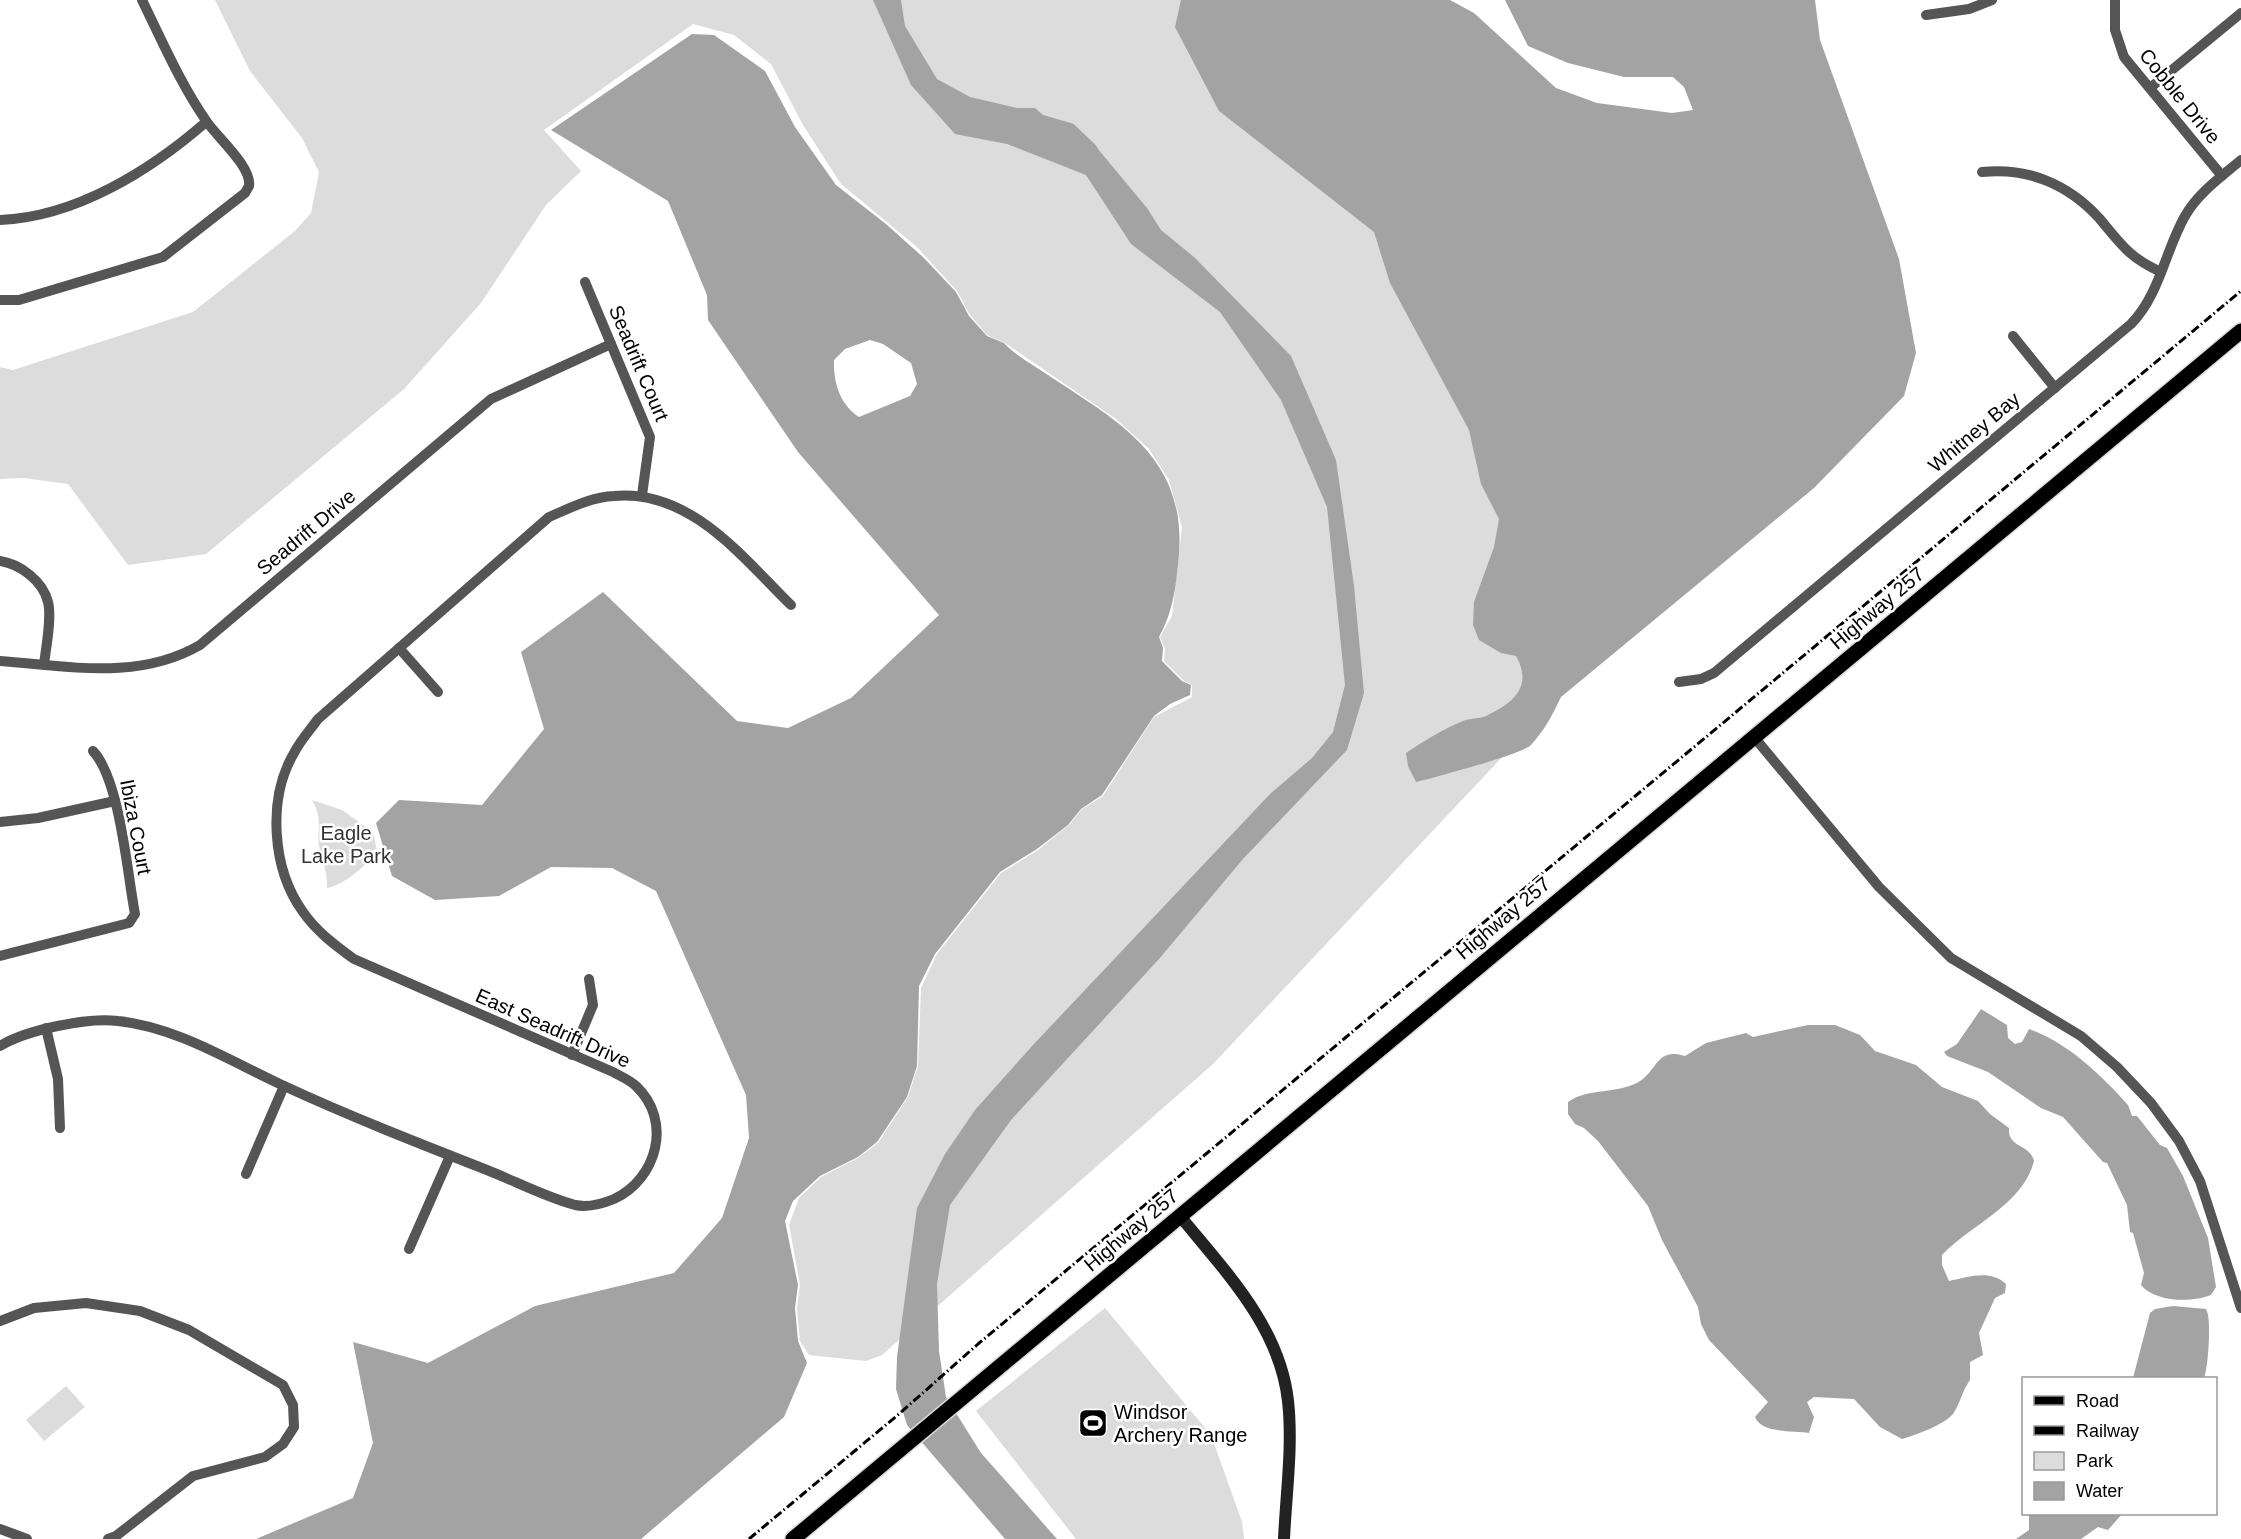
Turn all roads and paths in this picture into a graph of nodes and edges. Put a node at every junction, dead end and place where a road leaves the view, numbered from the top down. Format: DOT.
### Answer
graph roads {
  1 [pos="142,0"];
  2 [pos="1992,0"];
  3 [pos="2115,0"];
  4 [pos="2241,13"];
  5 [pos="1926,15"];
  6 [pos="2150,88"];
  7 [pos="206,122"];
  8 [pos="2241,160"];
  9 [pos="1982,172"];
  10 [pos="2222,176"];
  11 [pos="0,220"];
  12 [pos="2161,272"];
  13 [pos="585,282"];
  14 [pos="0,300"];
  15 [pos="2241,331"];
  16 [pos="2013,336"];
  17 [pos="611,344"];
  18 [pos="2055,387"];
  19 [pos="642,495"];
  20 [pos="0,561"];
  21 [pos="791,604"];
  22 [pos="399,648"];
  23 [pos="0,661"];
  24 [pos="44,664"];
  25 [pos="1679,682"];
  26 [pos="438,692"];
  27 [pos="1754,737"];
  28 [pos="93,751"];
  29 [pos="115,801"];
  30 [pos="0,822"];
  31 [pos="0,956"];
  32 [pos="589,979"];
  33 [pos="46,1028"];
  34 [pos="0,1046"];
  35 [pos="573,1054"];
  36 [pos="284,1086"];
  37 [pos="60,1128"];
  38 [pos="450,1156"];
  39 [pos="246,1174"];
  40 [pos="1180,1216"];
  41 [pos="409,1249"];
  42 [pos="2241,1308"];
  43 [pos="0,1321"];
  44 [pos="0,1529"];
  45 [pos="27,1539"];
  46 [pos="108,1539"];
  47 [pos="793,1539"];
  48 [pos="1284,1539"];
  1 -- 7 [label="street"];
  2 -- 5 [label="street"];
  3 -- 6 [label="street, Cobble Drive"];
  4 -- 6 [label="street"];
  6 -- 10 [label="street, Cobble Drive"];
  7 -- 11 [label="street"];
  7 -- 14 [label="street"];
  8 -- 10 [label="street, Whitney Bay"];
  9 -- 12 [label="street"];
  10 -- 12 [label="street, Whitney Bay"];
  12 -- 18 [label="street, Whitney Bay"];
  13 -- 17 [label="street, Seadrift Court"];
  15 -- 27 [label="main road, Highway 257"];
  16 -- 18 [label="street"];
  17 -- 19 [label="street, Seadrift Court"];
  17 -- 24 [label="street, Seadrift Drive"];
  18 -- 25 [label="street, Whitney Bay"];
  19 -- 21 [label="street"];
  19 -- 22 [label="street, East Seadrift Drive"];
  20 -- 24 [label="street"];
  22 -- 26 [label="street"];
  22 -- 35 [label="street, East Seadrift Drive"];
  23 -- 24 [label="street, Seadrift Drive"];
  27 -- 40 [label="main road, Highway 257"];
  27 -- 42 [label="street"];
  28 -- 29 [label="street, Ibiza Court"];
  29 -- 30 [label="street"];
  29 -- 31 [label="street, Ibiza Court"];
  32 -- 35 [label="street"];
  33 -- 34 [label="street, East Seadrift Drive"];
  33 -- 36 [label="street, East Seadrift Drive"];
  33 -- 37 [label="street"];
  35 -- 38 [label="street, East Seadrift Drive"];
  36 -- 38 [label="street, East Seadrift Drive"];
  36 -- 39 [label="street"];
  38 -- 41 [label="street"];
  40 -- 47 [label="main road, Highway 257"];
  40 -- 48 [label="street"];
  43 -- 46 [label="street"];
  44 -- 45 [label="street"];
}
